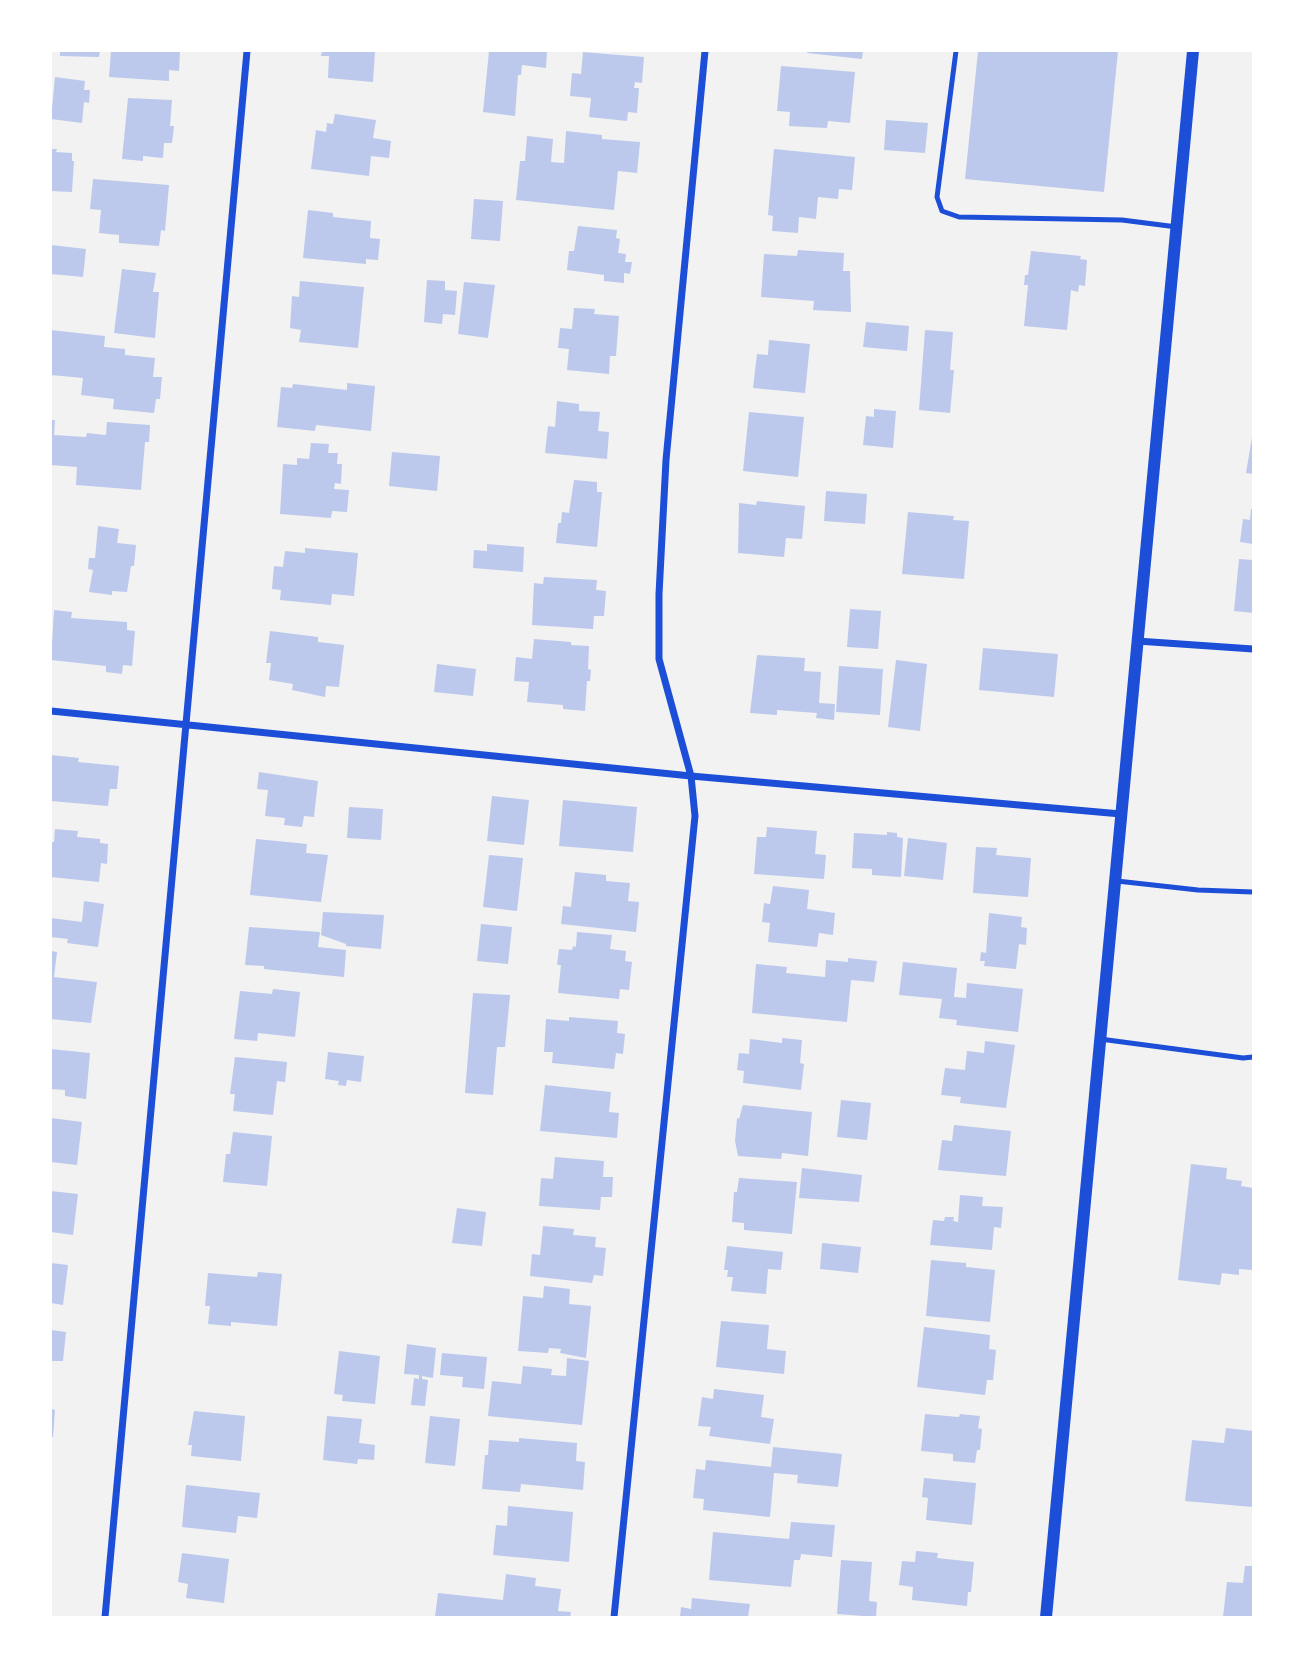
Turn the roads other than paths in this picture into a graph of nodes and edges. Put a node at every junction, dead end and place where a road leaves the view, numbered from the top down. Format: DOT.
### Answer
graph roads {
  1 [pos="247,51"];
  2 [pos="705,51"];
  3 [pos="956,51"];
  4 [pos="1193,51"];
  5 [pos="1177,227"];
  6 [pos="1138,640"];
  7 [pos="1253,649"];
  8 [pos="51,711"];
  9 [pos="186,725"];
  10 [pos="691,776"];
  11 [pos="1121,814"];
  12 [pos="1115,881"];
  13 [pos="1253,891"];
  14 [pos="1100,1039"];
  15 [pos="1253,1057"];
  16 [pos="105,1617"];
  17 [pos="614,1617"];
  18 [pos="1046,1617"];
  1 -- 9 [label="street"];
  2 -- 10 [label="street"];
  3 -- 5 [label="lane"];
  4 -- 5 [label="street"];
  5 -- 6 [label="street"];
  6 -- 7 [label="street"];
  6 -- 11 [label="street"];
  8 -- 9 [label="street"];
  9 -- 10 [label="street"];
  9 -- 16 [label="street"];
  10 -- 11 [label="street"];
  10 -- 17 [label="street"];
  11 -- 12 [label="street"];
  12 -- 13 [label="lane"];
  12 -- 14 [label="street"];
  14 -- 15 [label="lane"];
  14 -- 18 [label="street"];
}
